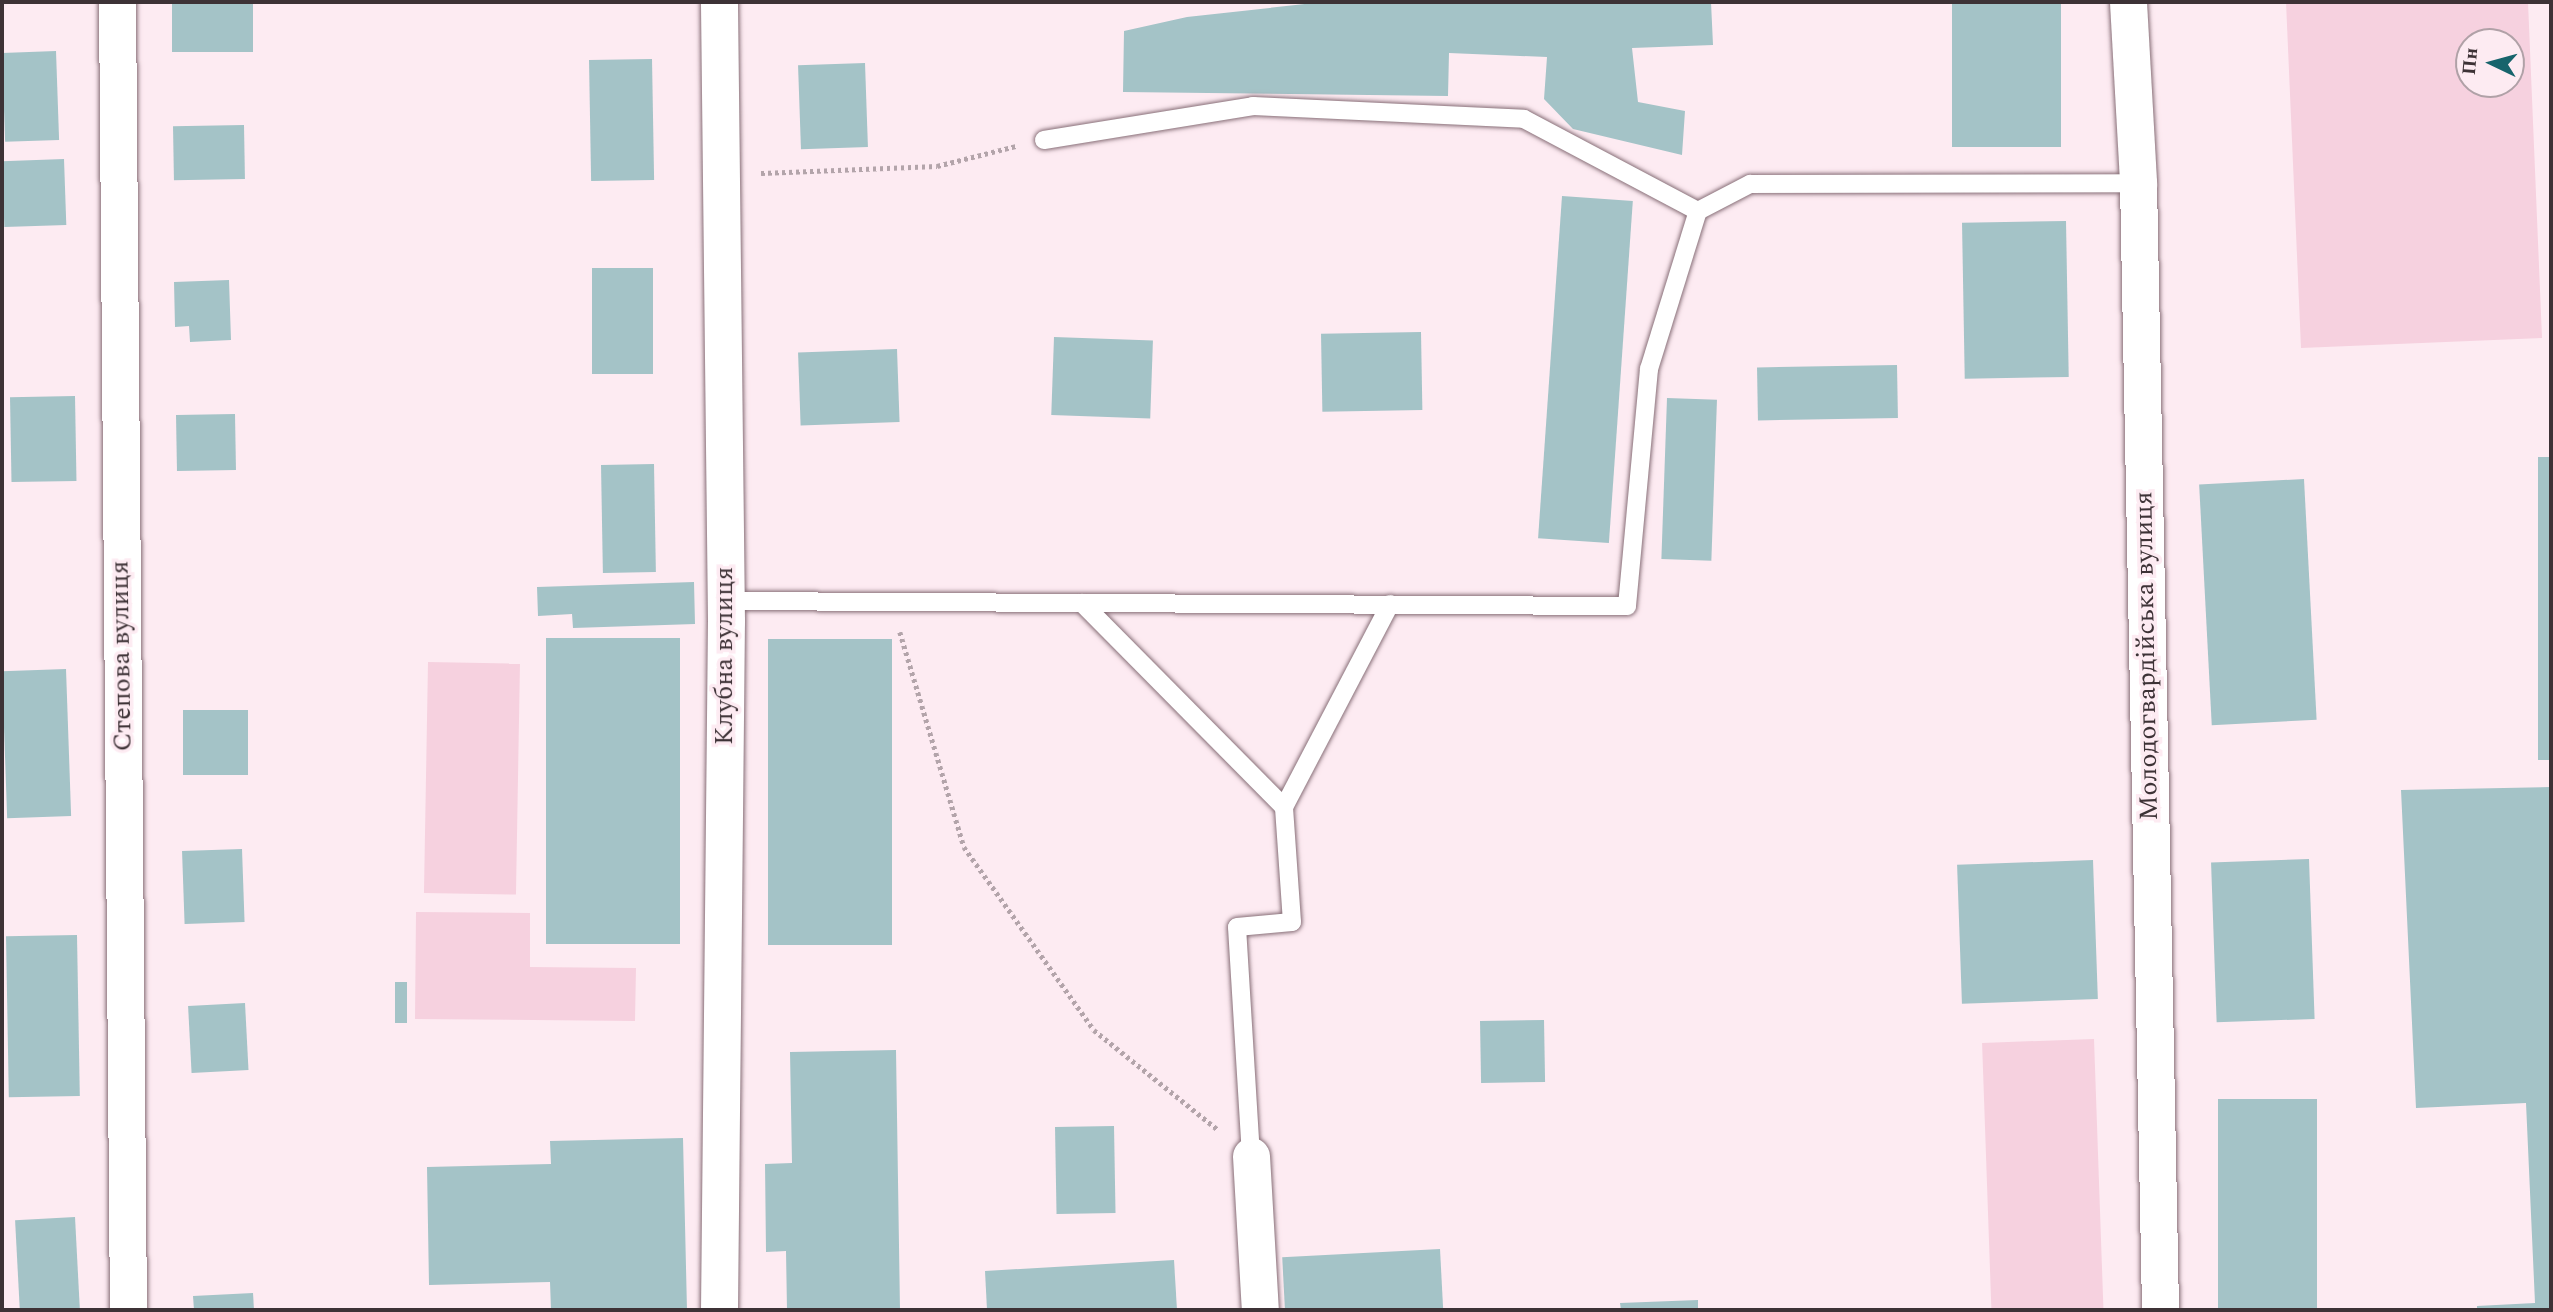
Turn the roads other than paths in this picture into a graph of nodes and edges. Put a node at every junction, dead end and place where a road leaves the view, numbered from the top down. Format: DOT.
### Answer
graph roads {
  1 [pos="117,2"];
  2 [pos="719,2"];
  3 [pos="2128,2"];
  4 [pos="1044,139"];
  5 [pos="2138,183"];
  6 [pos="1698,211"];
  7 [pos="726,601"];
  8 [pos="1082,603"];
  9 [pos="1390,604"];
  10 [pos="1284,807"];
  11 [pos="1251,1156"];
  12 [pos="128,1310"];
  13 [pos="719,1310"];
  14 [pos="1260,1310"];
  15 [pos="2160,1310"];
  1 -- 12 [label="street, Степова вулиця"];
  2 -- 7 [label="street, Клубна вулиця"];
  3 -- 5 [label="street, Молодогвардійська вулиця"];
  4 -- 6 [label="lane"];
  5 -- 6 [label="lane"];
  5 -- 15 [label="street, Молодогвардійська вулиця"];
  6 -- 9 [label="lane"];
  7 -- 8 [label="lane"];
  7 -- 13 [label="street, Клубна вулиця"];
  8 -- 9 [label="lane"];
  8 -- 10 [label="lane"];
  9 -- 10 [label="lane"];
  10 -- 11 [label="lane"];
  11 -- 14 [label="street"];
}
